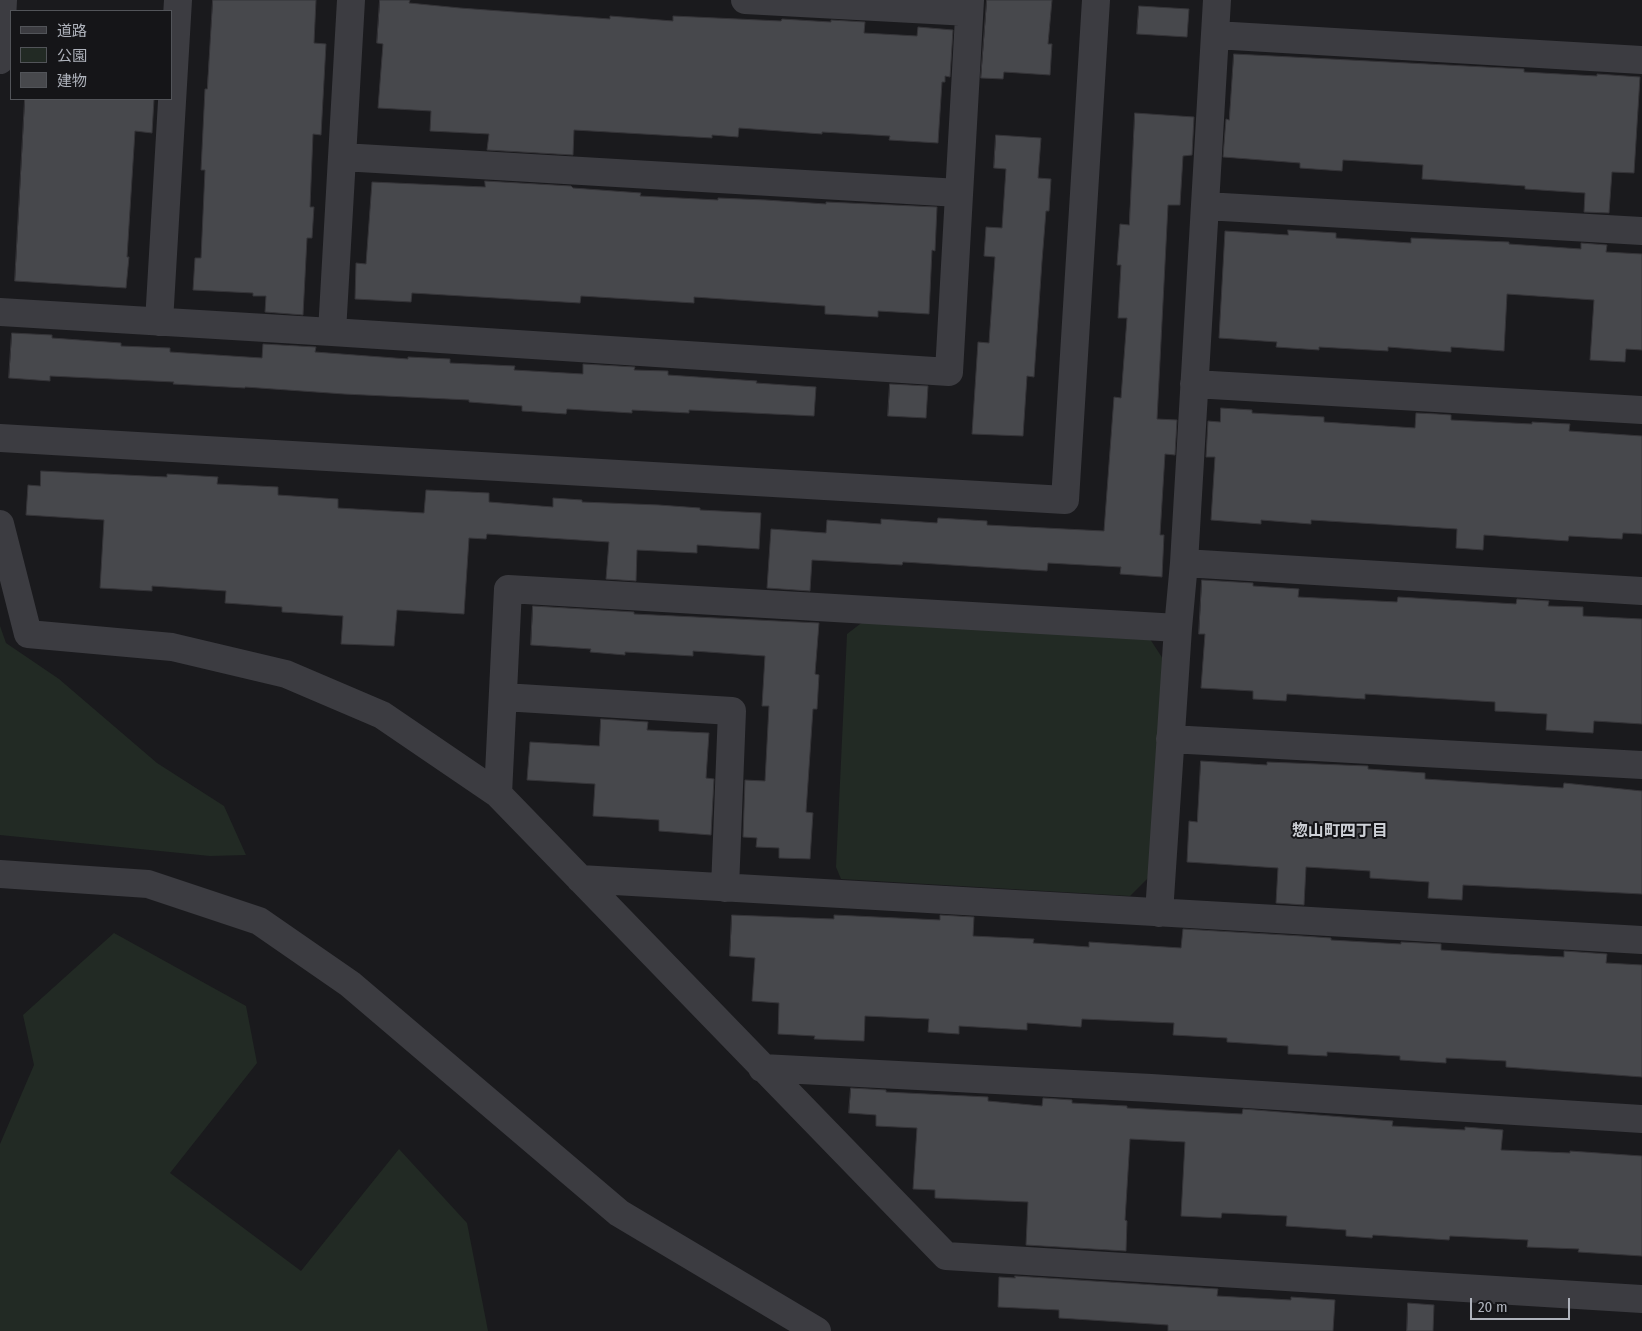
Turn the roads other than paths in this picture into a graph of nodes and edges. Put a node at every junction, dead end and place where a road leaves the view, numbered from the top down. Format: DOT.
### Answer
graph roads {
  1 [pos="4,0"];
  2 [pos="178,0"];
  3 [pos="351,0"];
  4 [pos="745,0"];
  5 [pos="1096,0"];
  6 [pos="1216,0"];
  7 [pos="969,6"];
  8 [pos="1215,35"];
  9 [pos="0,60"];
  10 [pos="1642,60"];
  11 [pos="172,97"];
  12 [pos="172,100"];
  13 [pos="342,157"];
  14 [pos="959,193"];
  15 [pos="1205,206"];
  16 [pos="1642,231"];
  17 [pos="0,312"];
  18 [pos="158,322"];
  19 [pos="332,332"];
  20 [pos="1194,384"];
  21 [pos="1642,410"];
  22 [pos="0,438"];
  23 [pos="0,524"];
  24 [pos="1184,563"];
  25 [pos="1642,591"];
  26 [pos="1178,628"];
  27 [pos="503,697"];
  28 [pos="1170,739"];
  29 [pos="1642,765"];
  30 [pos="498,794"];
  31 [pos="0,874"];
  32 [pos="580,879"];
  33 [pos="725,888"];
  34 [pos="1159,913"];
  35 [pos="1642,940"];
  36 [pos="762,1068"];
  37 [pos="1642,1119"];
  38 [pos="1642,1299"];
  39 [pos="817,1331"];
  1 -- 9 [label="street"];
  2 -- 11 [label="street"];
  3 -- 13 [label="street"];
  4 -- 7 [label="street"];
  5 -- 22 [label="street"];
  6 -- 8 [label="street"];
  7 -- 14 [label="street"];
  8 -- 10 [label="street"];
  8 -- 15 [label="street"];
  12 -- 18 [label="street"];
  13 -- 14 [label="street"];
  13 -- 19 [label="street"];
  14 -- 19 [label="street"];
  15 -- 16 [label="street"];
  15 -- 20 [label="street"];
  17 -- 18 [label="street"];
  18 -- 19 [label="street"];
  20 -- 21 [label="street"];
  20 -- 24 [label="street"];
  23 -- 30 [label="street"];
  24 -- 25 [label="street"];
  24 -- 26 [label="street"];
  26 -- 27 [label="street"];
  26 -- 28 [label="street"];
  27 -- 30 [label="street"];
  27 -- 33 [label="street"];
  28 -- 29 [label="street"];
  28 -- 34 [label="street"];
  30 -- 32 [label="street"];
  31 -- 39 [label="street"];
  32 -- 33 [label="street"];
  32 -- 36 [label="street"];
  33 -- 34 [label="street"];
  34 -- 35 [label="street"];
  36 -- 37 [label="street"];
  36 -- 38 [label="street"];
}
